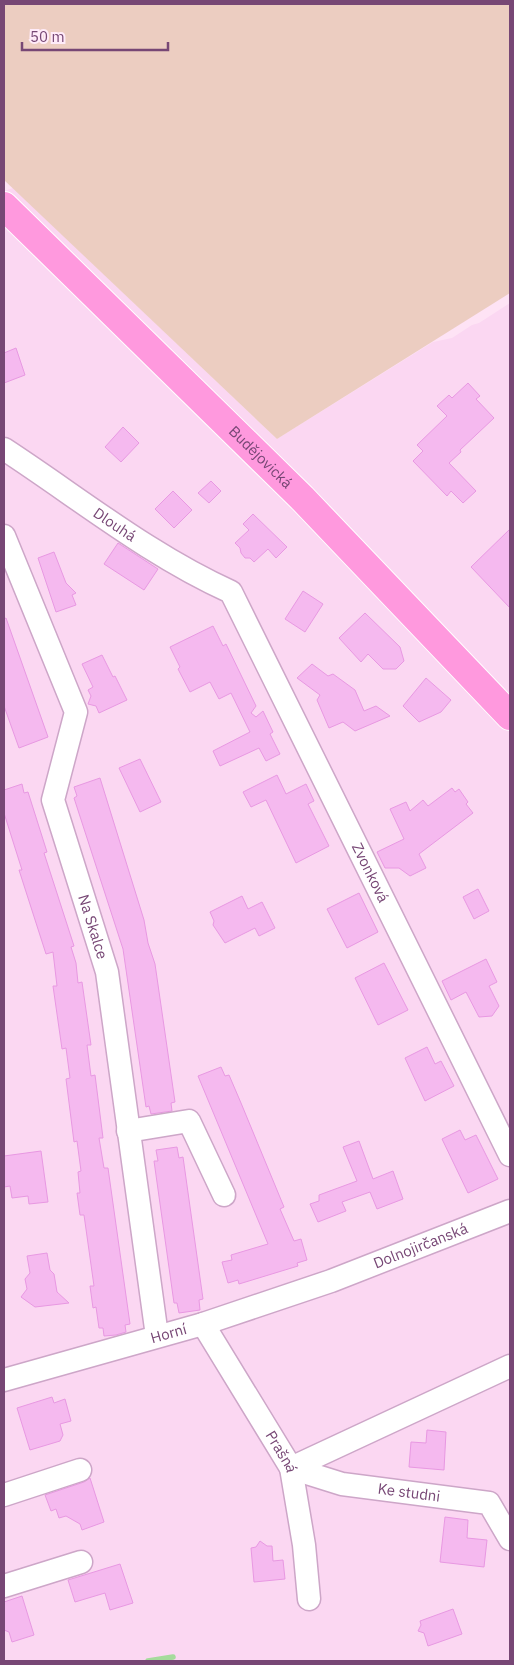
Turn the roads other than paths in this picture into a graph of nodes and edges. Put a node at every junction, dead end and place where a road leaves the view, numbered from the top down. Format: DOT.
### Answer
graph roads {
  1 [pos="4,206"];
  2 [pos="5,453"];
  3 [pos="4,536"];
  4 [pos="231,592"];
  5 [pos="510,716"];
  6 [pos="128,1130"];
  7 [pos="510,1155"];
  8 [pos="224,1195"];
  9 [pos="510,1211"];
  10 [pos="331,1281"];
  11 [pos="204,1324"];
  12 [pos="157,1336"];
  13 [pos="510,1366"];
  14 [pos="4,1380"];
  15 [pos="291,1468"];
  16 [pos="80,1470"];
  17 [pos="4,1494"];
  18 [pos="510,1539"];
  19 [pos="81,1562"];
  20 [pos="4,1586"];
  21 [pos="310,1598"];
  1 -- 5 [label="main road, Budějovická"];
  2 -- 4 [label="street, Dlouhá"];
  3 -- 6 [label="street, Na Skalce"];
  4 -- 7 [label="street, Zvonková"];
  6 -- 8 [label="street"];
  6 -- 12 [label="street, Na Skalce"];
  9 -- 10 [label="street, Dolnojirčanská"];
  10 -- 11 [label="street, Horní"];
  11 -- 12 [label="street, Horní"];
  11 -- 15 [label="street, Prašná"];
  12 -- 14 [label="street, Horní"];
  13 -- 15 [label="street"];
  15 -- 18 [label="street, Ke studni"];
  15 -- 21 [label="street, Prašná"];
  16 -- 17 [label="street"];
  19 -- 20 [label="street"];
}
